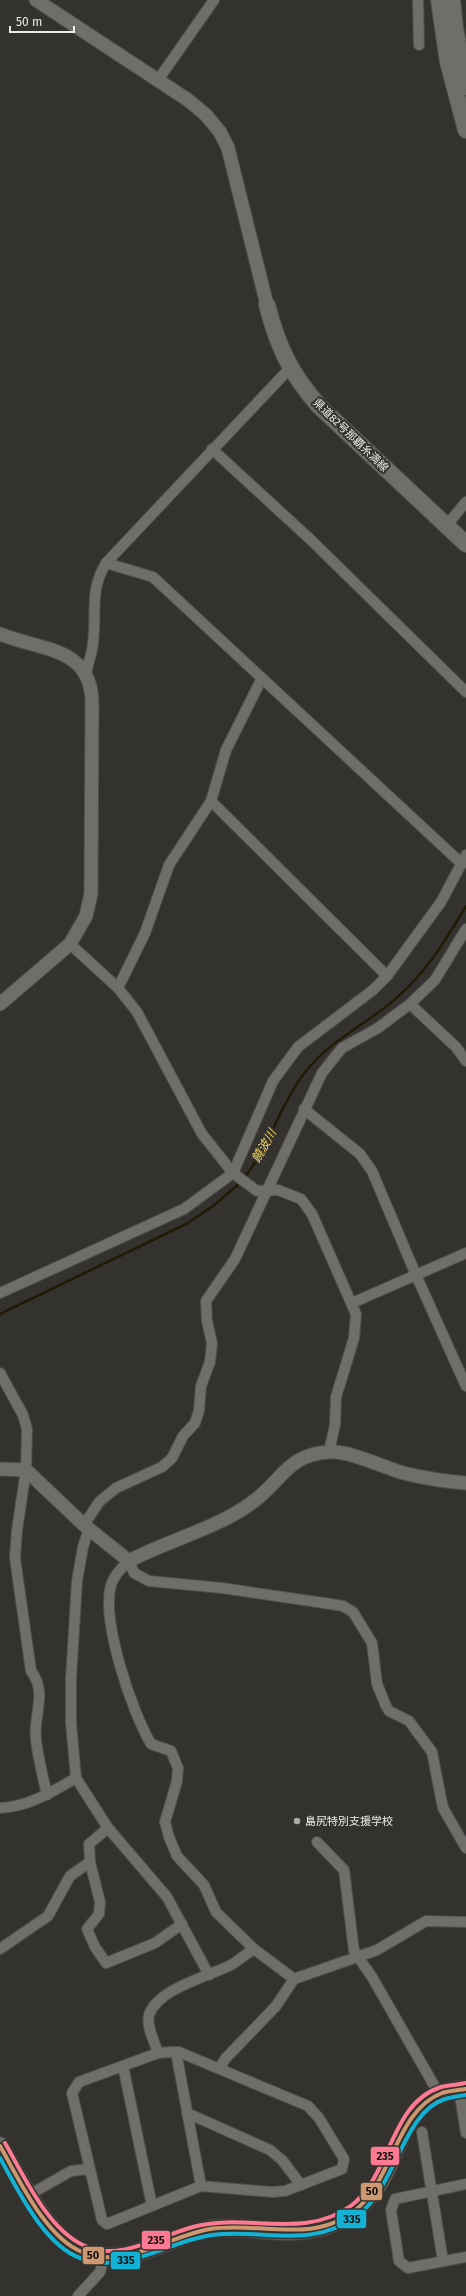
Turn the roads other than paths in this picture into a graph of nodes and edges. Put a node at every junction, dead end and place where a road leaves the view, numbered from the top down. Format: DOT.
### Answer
graph roads {
  1 [pos="36,0"];
  2 [pos="214,0"];
  3 [pos="418,0"];
  4 [pos="439,0"];
  5 [pos="452,0"];
  6 [pos="419,45"];
  7 [pos="158,80"];
  8 [pos="466,87"];
  9 [pos="466,130"];
  10 [pos="267,305"];
  11 [pos="290,368"];
  12 [pos="212,449"];
  13 [pos="466,502"];
  14 [pos="446,525"];
  15 [pos="466,544"];
  16 [pos="106,563"];
  17 [pos="0,634"];
  18 [pos="86,674"];
  19 [pos="262,678"];
  20 [pos="466,692"];
  21 [pos="211,801"];
  22 [pos="464,859"];
  23 [pos="466,929"];
  24 [pos="70,944"];
  25 [pos="387,976"];
  26 [pos="118,988"];
  27 [pos="0,1004"];
  28 [pos="410,1004"];
  29 [pos="466,1061"];
  30 [pos="304,1109"];
  31 [pos="235,1175"];
  32 [pos="262,1191"];
  33 [pos="466,1253"];
  34 [pos="416,1275"];
  35 [pos="0,1292"];
  36 [pos="352,1303"];
  37 [pos="0,1373"];
  38 [pos="466,1386"];
  39 [pos="329,1451"];
  40 [pos="0,1469"];
  41 [pos="26,1470"];
  42 [pos="466,1483"];
  43 [pos="86,1527"];
  44 [pos="129,1561"];
  45 [pos="76,1778"];
  46 [pos="47,1795"];
  47 [pos="0,1808"];
  48 [pos="108,1828"];
  49 [pos="316,1842"];
  50 [pos="466,1848"];
  51 [pos="90,1862"];
  52 [pos="466,1922"];
  53 [pos="182,1924"];
  54 [pos="0,1949"];
  55 [pos="254,1949"];
  56 [pos="358,1958"];
  57 [pos="209,1976"];
  58 [pos="294,1979"];
  59 [pos="176,2052"];
  60 [pos="158,2053"];
  61 [pos="123,2066"];
  62 [pos="220,2068"];
  63 [pos="463,2089"];
  64 [pos="439,2094"];
  65 [pos="187,2113"];
  66 [pos="422,2132"];
  67 [pos="466,2133"];
  68 [pos="0,2146"];
  69 [pos="89,2169"];
  70 [pos="466,2184"];
  71 [pos="301,2185"];
  72 [pos="201,2186"];
  73 [pos="431,2190"];
  74 [pos="29,2195"];
  75 [pos="152,2206"];
  76 [pos="104,2257"];
  77 [pos="466,2257"];
  78 [pos="443,2261"];
  79 [pos="78,2296"];
  1 -- 7 [label="street"];
  2 -- 7 [label="street"];
  3 -- 6 [label="street"];
  4 -- 9 [label="main road"];
  5 -- 8 [label="main road"];
  7 -- 10 [label="street"];
  10 -- 11 [label="main road, 県道82号那覇糸満線"];
  11 -- 12 [label="street"];
  11 -- 14 [label="main road, 県道82号那覇糸満線"];
  12 -- 16 [label="street"];
  12 -- 20 [label="street"];
  13 -- 14 [label="street"];
  14 -- 15 [label="main road, 県道82号那覇糸満線"];
  16 -- 18 [label="street"];
  16 -- 19 [label="street"];
  17 -- 18 [label="street"];
  18 -- 24 [label="street"];
  19 -- 21 [label="street"];
  19 -- 22 [label="street"];
  21 -- 25 [label="street"];
  21 -- 26 [label="street"];
  22 -- 25 [label="street"];
  23 -- 28 [label="street"];
  24 -- 26 [label="street"];
  24 -- 27 [label="street"];
  25 -- 31 [label="street"];
  26 -- 31 [label="street"];
  28 -- 29 [label="street"];
  28 -- 30 [label="street"];
  30 -- 32 [label="street"];
  30 -- 34 [label="street"];
  31 -- 32 [label="street"];
  31 -- 35 [label="street"];
  32 -- 36 [label="street"];
  32 -- 43 [label="street"];
  33 -- 34 [label="street"];
  34 -- 36 [label="street"];
  34 -- 38 [label="street"];
  36 -- 39 [label="street"];
  37 -- 41 [label="street"];
  39 -- 42 [label="street"];
  39 -- 44 [label="street"];
  40 -- 41 [label="street"];
  41 -- 43 [label="street"];
  41 -- 46 [label="street"];
  43 -- 44 [label="street"];
  43 -- 45 [label="street"];
  44 -- 50 [label="street"];
  44 -- 55 [label="street"];
  45 -- 46 [label="street"];
  45 -- 48 [label="street"];
  46 -- 47 [label="street"];
  48 -- 51 [label="street"];
  48 -- 53 [label="street"];
  49 -- 56 [label="street"];
  51 -- 53 [label="street"];
  51 -- 54 [label="street"];
  52 -- 56 [label="street"];
  53 -- 57 [label="street"];
  55 -- 57 [label="street"];
  55 -- 58 [label="street"];
  56 -- 58 [label="street"];
  56 -- 64 [label="street"];
  57 -- 60 [label="street"];
  58 -- 62 [label="street"];
  59 -- 60 [label="street"];
  59 -- 62 [label="street"];
  59 -- 65 [label="street"];
  60 -- 61 [label="street"];
  61 -- 69 [label="street"];
  61 -- 75 [label="street"];
  62 -- 71 [label="street"];
  63 -- 64 [label="highway"];
  63 -- 67 [label="street"];
  64 -- 76 [label="highway"];
  65 -- 71 [label="street"];
  65 -- 72 [label="street"];
  66 -- 73 [label="street"];
  68 -- 74 [label="highway"];
  69 -- 74 [label="street"];
  69 -- 75 [label="street"];
  70 -- 73 [label="street"];
  71 -- 72 [label="street"];
  72 -- 75 [label="street"];
  73 -- 78 [label="street"];
  73 -- 78 [label="street"];
  74 -- 76 [label="highway"];
  76 -- 79 [label="street"];
  77 -- 78 [label="street"];
}
